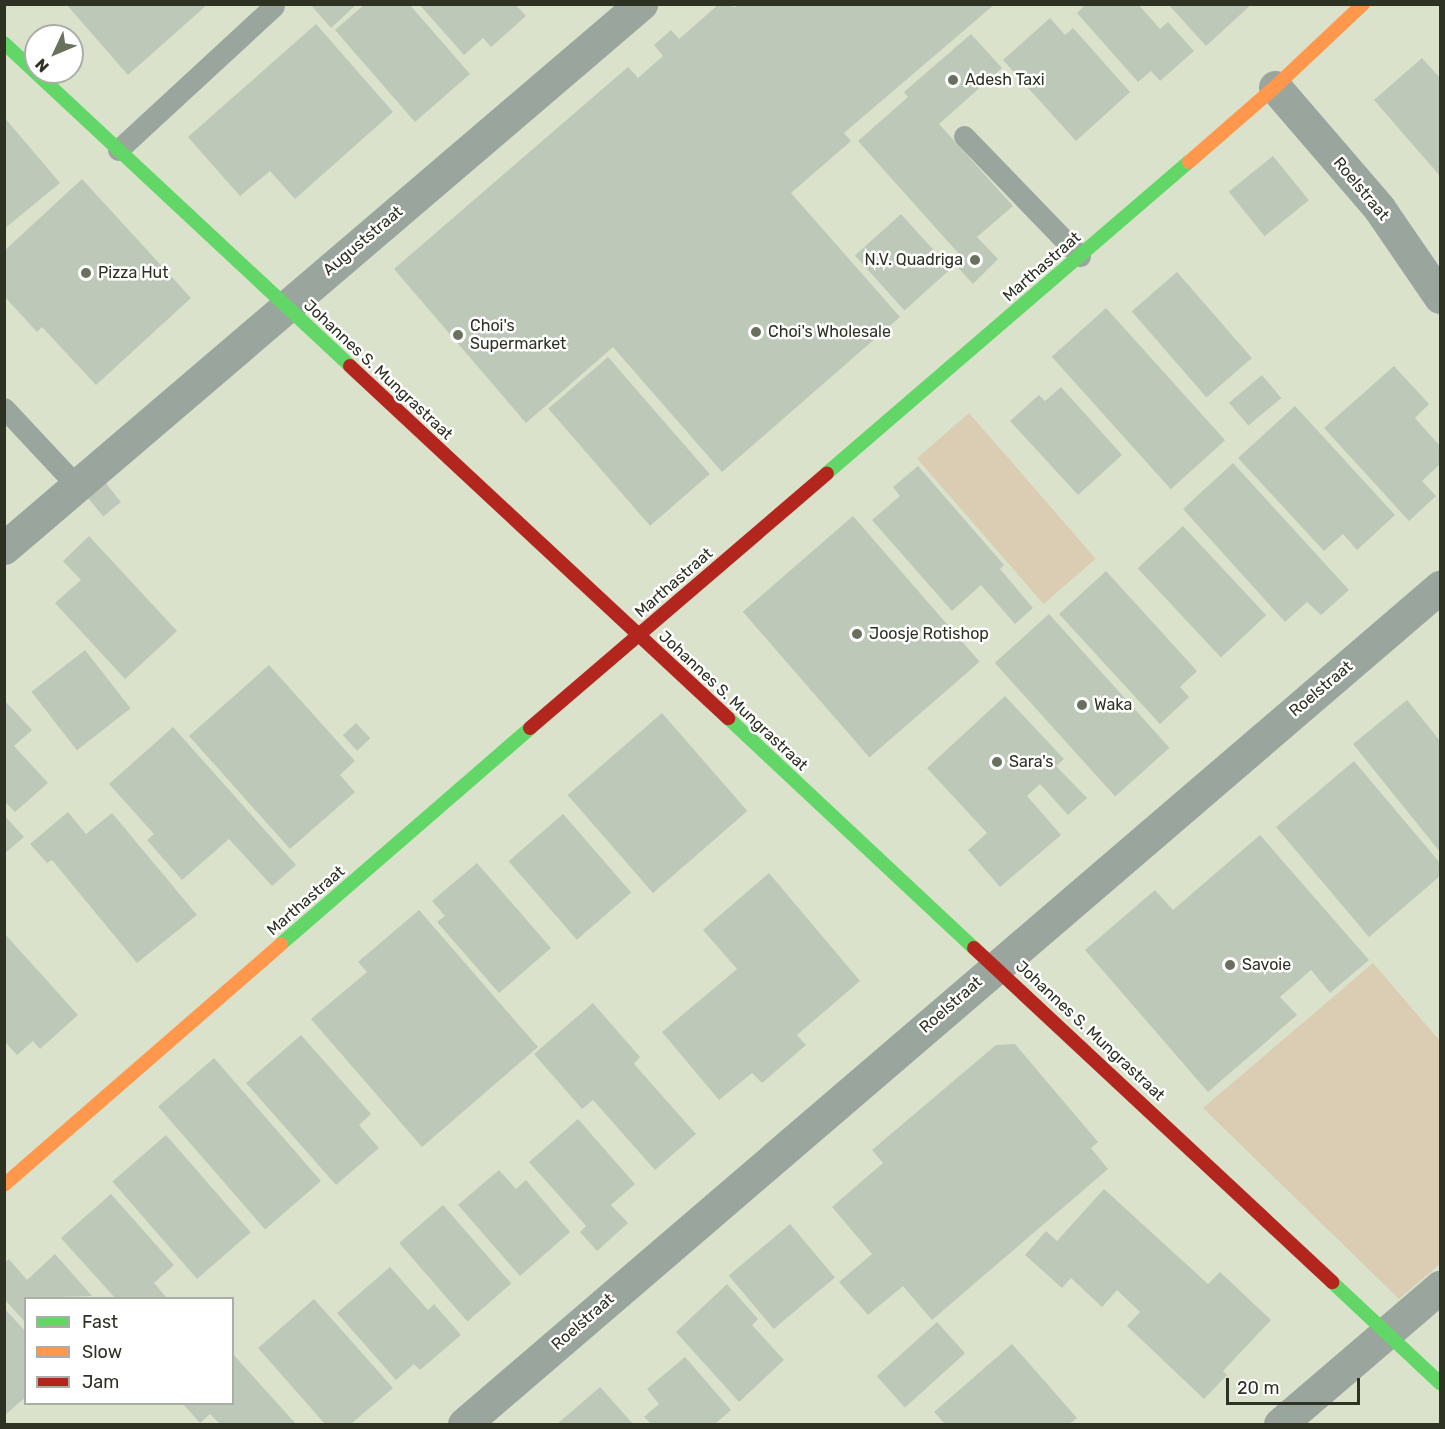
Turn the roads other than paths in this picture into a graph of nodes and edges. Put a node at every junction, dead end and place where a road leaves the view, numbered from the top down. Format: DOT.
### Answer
graph roads {
  1 [pos="640,4"];
  2 [pos="1363,4"];
  3 [pos="274,6"];
  4 [pos="4,43"];
  5 [pos="1275,87"];
  6 [pos="964,136"];
  7 [pos="118,150"];
  8 [pos="1080,256"];
  9 [pos="1440,297"];
  10 [pos="286,307"];
  11 [pos="4,408"];
  12 [pos="77,486"];
  13 [pos="4,548"];
  14 [pos="1440,587"];
  15 [pos="638,636"];
  16 [pos="996,966"];
  17 [pos="4,1185"];
  18 [pos="1440,1287"];
  19 [pos="1387,1333"];
  20 [pos="1440,1383"];
  21 [pos="464,1425"];
  22 [pos="1280,1425"];
  1 -- 10 [label="street, Auguststraat"];
  2 -- 5 [label="street, Marthastraat"];
  3 -- 7 [label="lane"];
  4 -- 7 [label="street, Johannes S. Mungrastraat"];
  5 -- 8 [label="street, Marthastraat"];
  5 -- 9 [label="street, Roelstraat"];
  6 -- 8 [label="lane"];
  7 -- 10 [label="street, Johannes S. Mungrastraat"];
  8 -- 15 [label="street, Marthastraat"];
  10 -- 12 [label="street, Auguststraat"];
  10 -- 15 [label="street, Johannes S. Mungrastraat"];
  11 -- 12 [label="lane"];
  12 -- 13 [label="street, Auguststraat"];
  14 -- 16 [label="street, Roelstraat"];
  15 -- 16 [label="street, Johannes S. Mungrastraat"];
  15 -- 17 [label="street, Marthastraat"];
  16 -- 19 [label="street, Johannes S. Mungrastraat"];
  16 -- 21 [label="street, Roelstraat"];
  18 -- 19 [label="street"];
  19 -- 20 [label="street, Johannes S. Mungrastraat"];
  19 -- 22 [label="street"];
}
